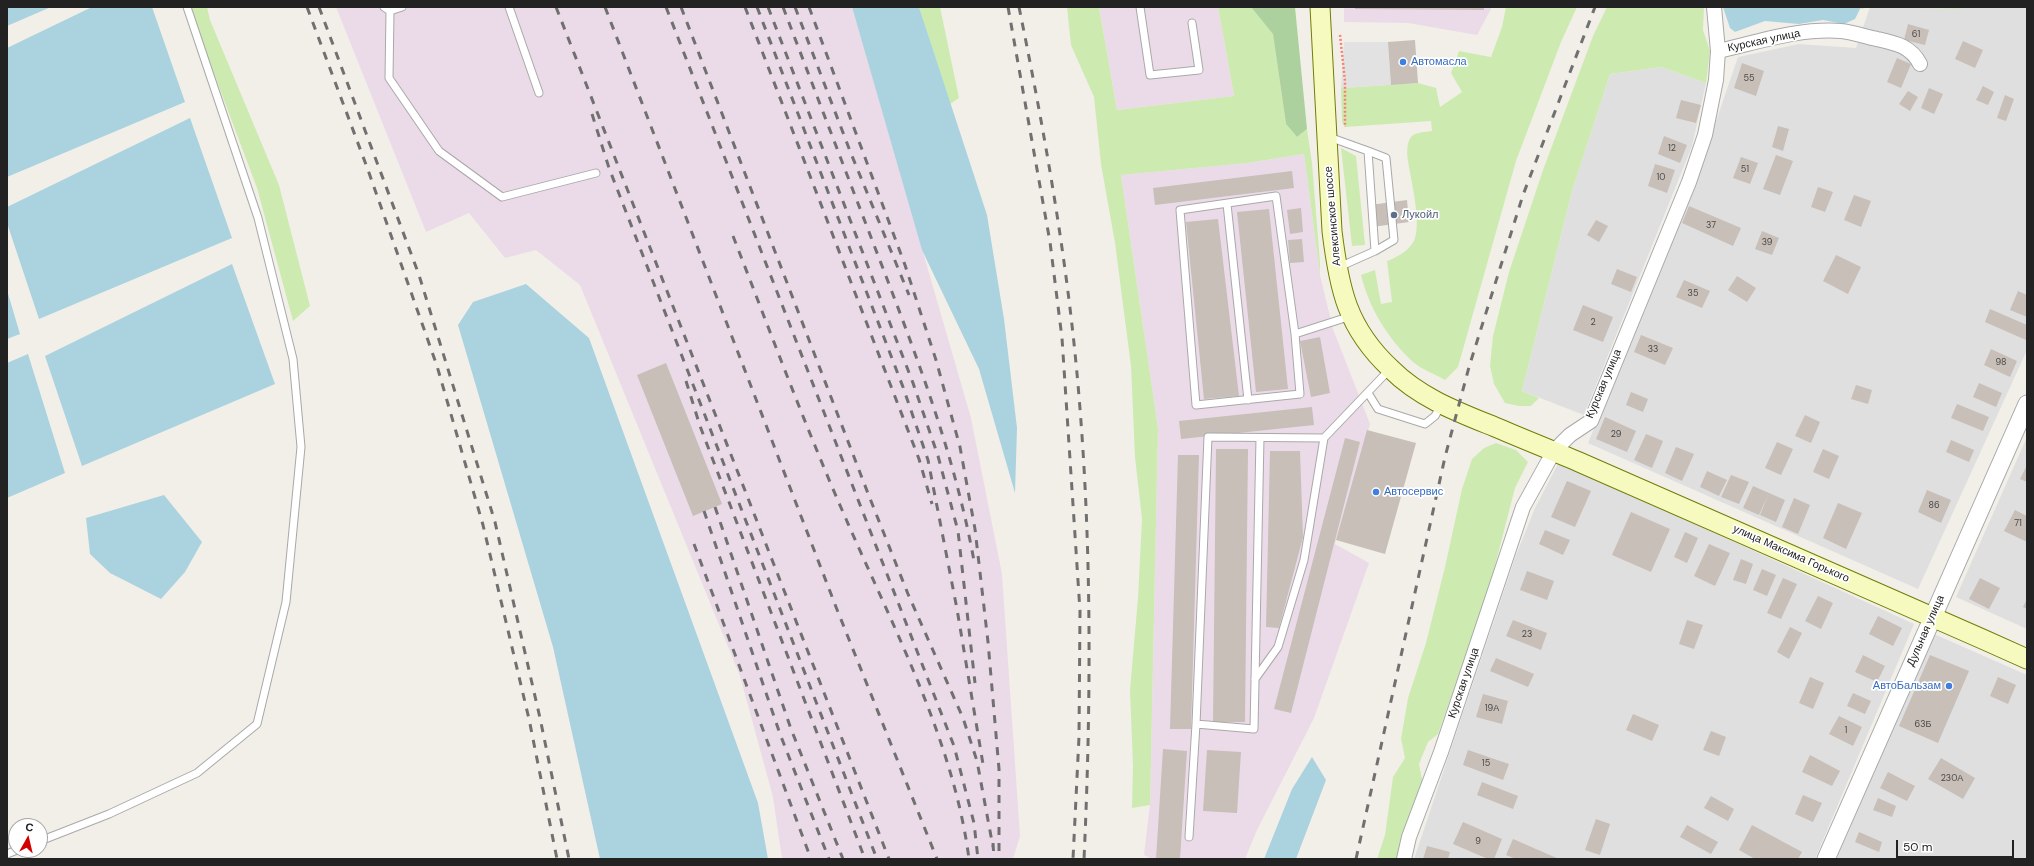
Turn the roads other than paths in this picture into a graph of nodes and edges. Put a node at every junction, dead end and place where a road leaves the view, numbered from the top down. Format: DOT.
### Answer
graph roads {
  1 [pos="186,7"];
  2 [pos="402,7"];
  3 [pos="509,7"];
  4 [pos="1140,7"];
  5 [pos="1320,7"];
  6 [pos="1714,7"];
  7 [pos="387,9"];
  8 [pos="1192,23"];
  9 [pos="1718,51"];
  10 [pos="1920,64"];
  11 [pos="539,92"];
  12 [pos="1327,136"];
  13 [pos="1368,151"];
  14 [pos="596,173"];
  15 [pos="1227,204"];
  16 [pos="1376,251"];
  17 [pos="1336,268"];
  18 [pos="1351,316"];
  19 [pos="1295,334"];
  20 [pos="1391,369"];
  21 [pos="1368,393"];
  22 [pos="1248,400"];
  23 [pos="2027,404"];
  24 [pos="1441,405"];
  25 [pos="1260,438"];
  26 [pos="1324,438"];
  27 [pos="1554,451"];
  28 [pos="1932,616"];
  29 [pos="2027,659"];
  30 [pos="1255,680"];
  31 [pos="1196,724"];
  32 [pos="1189,837"];
  33 [pos="48,838"];
  34 [pos="1404,859"];
  35 [pos="1826,859"];
  1 -- 33 [label="lane"];
  2 -- 7 [label="lane"];
  3 -- 11 [label="lane"];
  4 -- 8 [label="lane"];
  5 -- 12 [label="main road, Алексинское шоссе"];
  6 -- 9 [label="street, Курская улица"];
  7 -- 14 [label="lane"];
  9 -- 10 [label="street, Курская улица"];
  9 -- 27 [label="street, Курская улица"];
  12 -- 13 [label="lane"];
  12 -- 17 [label="main road, Алексинское шоссе"];
  13 -- 16 [label="lane"];
  13 -- 16 [label="lane"];
  15 -- 19 [label="lane"];
  15 -- 22 [label="lane"];
  15 -- 22 [label="lane"];
  16 -- 17 [label="lane"];
  17 -- 18 [label="main road, Алексинское шоссе"];
  18 -- 19 [label="lane"];
  18 -- 20 [label="main road, Алексинское шоссе"];
  19 -- 22 [label="lane"];
  20 -- 21 [label="lane"];
  20 -- 24 [label="main road, Алексинское шоссе"];
  21 -- 24 [label="lane"];
  21 -- 26 [label="lane"];
  23 -- 28 [label="street, Дульная улица"];
  24 -- 27 [label="main road, Алексинское шоссе"];
  25 -- 26 [label="lane"];
  25 -- 30 [label="lane"];
  25 -- 31 [label="lane"];
  26 -- 30 [label="lane"];
  27 -- 28 [label="main road, улица Максима Горького"];
  27 -- 34 [label="street, Курская улица"];
  28 -- 29 [label="main road, улица Максима Горького"];
  28 -- 35 [label="street, Дульная улица"];
  30 -- 31 [label="lane"];
  31 -- 32 [label="lane"];
}
